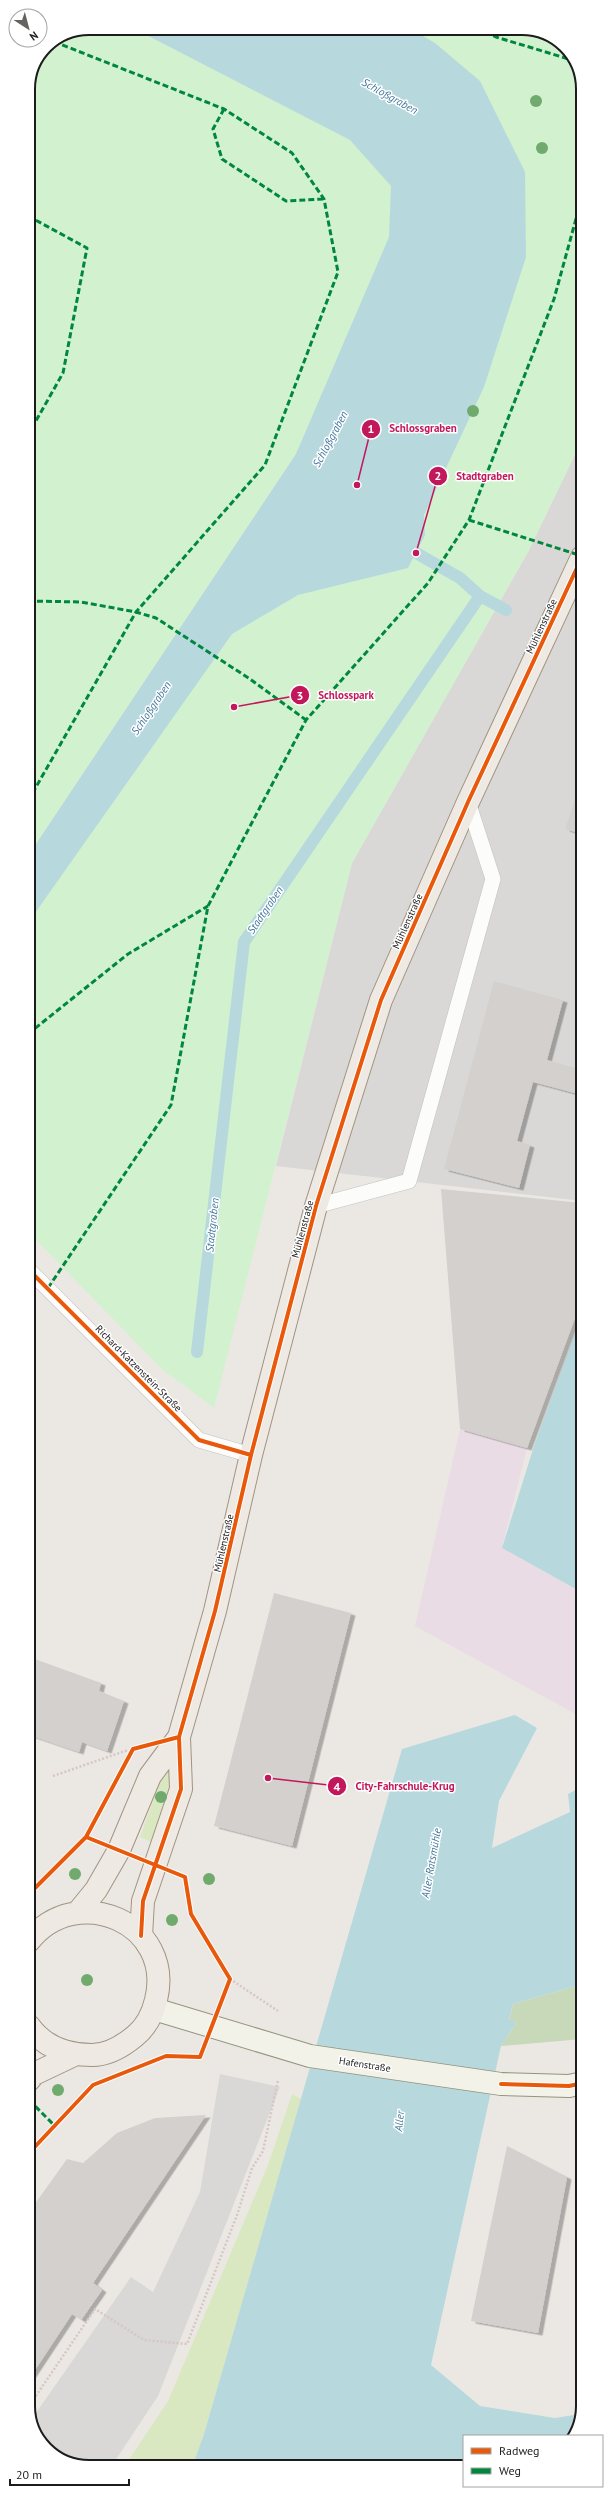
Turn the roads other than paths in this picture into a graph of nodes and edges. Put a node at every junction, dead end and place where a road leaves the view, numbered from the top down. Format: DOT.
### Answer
graph roads {
  1 [pos="576,570"];
  2 [pos="468,802"];
  3 [pos="316,1206"];
  4 [pos="35,1276"];
  5 [pos="251,1455"];
  6 [pos="179,1737"];
  7 [pos="78,1912"];
  8 [pos="35,1934"];
  9 [pos="141,1936"];
  10 [pos="154,2009"];
  11 [pos="35,2035"];
  12 [pos="74,2055"];
  13 [pos="35,2074"];
  14 [pos="576,2085"];
  1 -- 2 [label="main road, Mühlenstraße"];
  2 -- 3 [label="main road, Mühlenstraße"];
  2 -- 3 [label="lane"];
  3 -- 5 [label="main road, Mühlenstraße"];
  4 -- 5 [label="lane, Richard-Katzenstein-Straße"];
  5 -- 6 [label="main road, Mühlenstraße"];
  6 -- 7 [label="main road, Mühlenstraße"];
  6 -- 9 [label="main road, Mühlenstraße"];
  7 -- 8 [label="main road"];
  7 -- 9 [label="main road"];
  9 -- 10 [label="main road"];
  10 -- 12 [label="main road"];
  10 -- 14 [label="street, Hafenstraße"];
  11 -- 12 [label="main road"];
  12 -- 13 [label="main road"];
}
